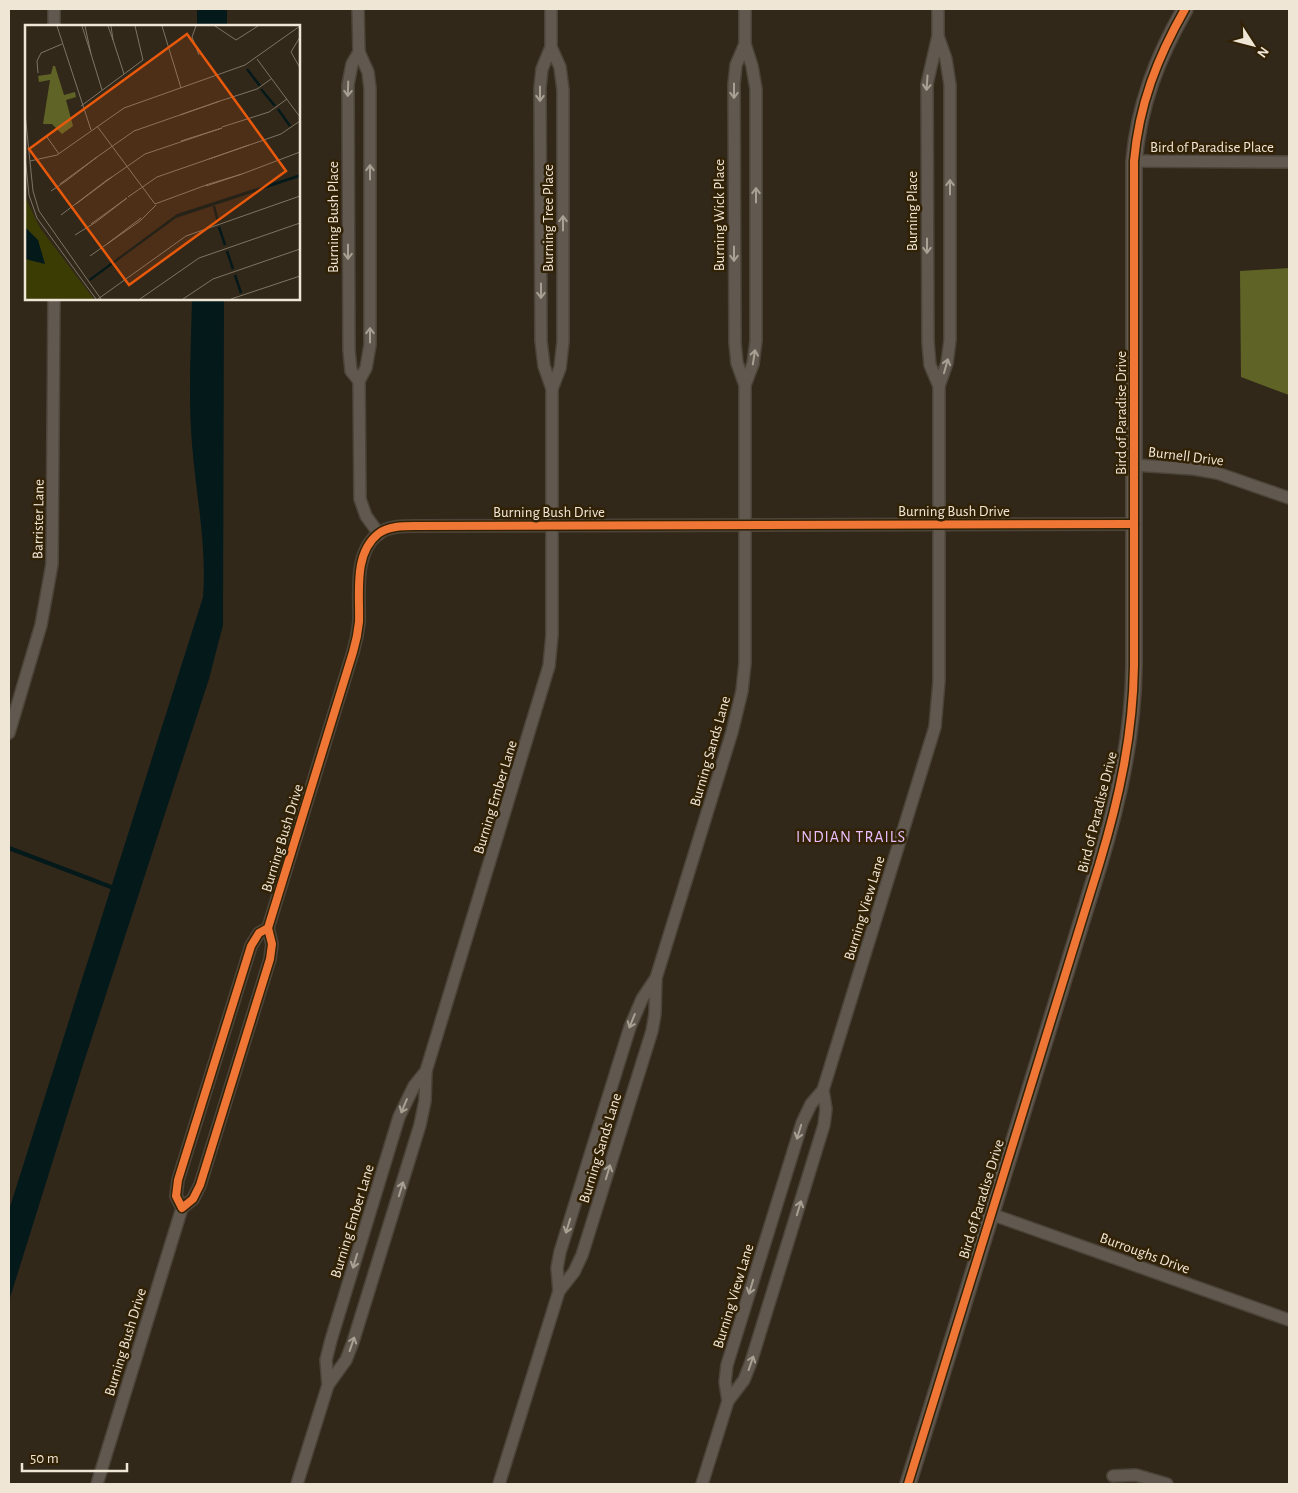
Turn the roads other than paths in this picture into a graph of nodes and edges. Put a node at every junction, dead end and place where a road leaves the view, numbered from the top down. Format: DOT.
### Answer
graph roads {
  1 [pos="54,9"];
  2 [pos="358,9"];
  3 [pos="551,9"];
  4 [pos="745,9"];
  5 [pos="938,9"];
  6 [pos="1185,9"];
  7 [pos="54,25"];
  8 [pos="938,36"];
  9 [pos="745,44"];
  10 [pos="551,47"];
  11 [pos="358,52"];
  12 [pos="1134,162"];
  13 [pos="1289,162"];
  14 [pos="54,300"];
  15 [pos="359,381"];
  16 [pos="745,385"];
  17 [pos="938,386"];
  18 [pos="552,389"];
  19 [pos="1135,465"];
  20 [pos="1289,498"];
  21 [pos="939,524"];
  22 [pos="1134,524"];
  23 [pos="552,525"];
  24 [pos="745,525"];
  25 [pos="378,534"];
  26 [pos="9,733"];
  27 [pos="268,928"];
  28 [pos="656,978"];
  29 [pos="426,1071"];
  30 [pos="823,1090"];
  31 [pos="182,1208"];
  32 [pos="991,1214"];
  33 [pos="559,1291"];
  34 [pos="1289,1320"];
  35 [pos="328,1386"];
  36 [pos="728,1401"];
  37 [pos="1112,1476"];
  38 [pos="97,1484"];
  39 [pos="297,1484"];
  40 [pos="499,1484"];
  41 [pos="702,1484"];
  42 [pos="908,1484"];
  43 [pos="1166,1484"];
  1 -- 7 [label="street"];
  2 -- 11 [label="street, Burning Bush Place"];
  3 -- 10 [label="street, Burning Tree Place"];
  4 -- 9 [label="street, Burning Wick Place"];
  5 -- 8 [label="street, Burning Place"];
  6 -- 12 [label="street, Bird of Paradise Drive"];
  8 -- 17 [label="street, Burning Place, one-way"];
  17 -- 8 [label="street, Burning Place, one-way"];
  16 -- 9 [label="street, Burning Wick Place, one-way"];
  9 -- 16 [label="street, Burning Wick Place, one-way"];
  10 -- 18 [label="street, Burning Tree Place, one-way"];
  18 -- 10 [label="street, Burning Tree Place, one-way"];
  15 -- 11 [label="street, Burning Bush Place, one-way"];
  11 -- 15 [label="street, Burning Bush Place, one-way"];
  12 -- 13 [label="street, Bird of Paradise Place"];
  12 -- 19 [label="street, Bird of Paradise Drive"];
  14 -- 26 [label="street, Barrister Lane"];
  15 -- 25 [label="street, Burning Bush Place"];
  16 -- 24 [label="street, Burning Wick Place"];
  17 -- 21 [label="street, Burning Place"];
  18 -- 23 [label="street, Burning Tree Place"];
  19 -- 20 [label="street, Burnell Drive"];
  19 -- 22 [label="street, Bird of Paradise Drive"];
  21 -- 22 [label="street, Burning Bush Drive"];
  21 -- 24 [label="street, Burning Bush Drive"];
  21 -- 30 [label="street, Burning View Lane"];
  22 -- 32 [label="street, Bird of Paradise Drive"];
  23 -- 24 [label="street, Burning Bush Drive"];
  23 -- 25 [label="street, Burning Bush Drive"];
  23 -- 29 [label="street, Burning Ember Lane"];
  24 -- 28 [label="street, Burning Sands Lane"];
  25 -- 27 [label="street, Burning Bush Drive"];
  27 -- 31 [label="street, Burning Bush Drive"];
  27 -- 31 [label="street, Burning Bush Drive"];
  28 -- 33 [label="street, Burning Sands Lane, one-way"];
  33 -- 28 [label="street, Burning Sands Lane, one-way"];
  35 -- 29 [label="street, Burning Ember Lane, one-way"];
  29 -- 35 [label="street, Burning Ember Lane, one-way"];
  36 -- 30 [label="street, Burning View Lane, one-way"];
  30 -- 36 [label="street, Burning View Lane, one-way"];
  31 -- 38 [label="street, Burning Bush Drive"];
  32 -- 34 [label="street, Burroughs Drive"];
  32 -- 42 [label="street, Bird of Paradise Drive"];
  33 -- 40 [label="street, Burning Sands Lane"];
  35 -- 39 [label="street, Burning Ember Lane"];
  36 -- 41 [label="street, Burning View Lane"];
  37 -- 43 [label="street"];
}
